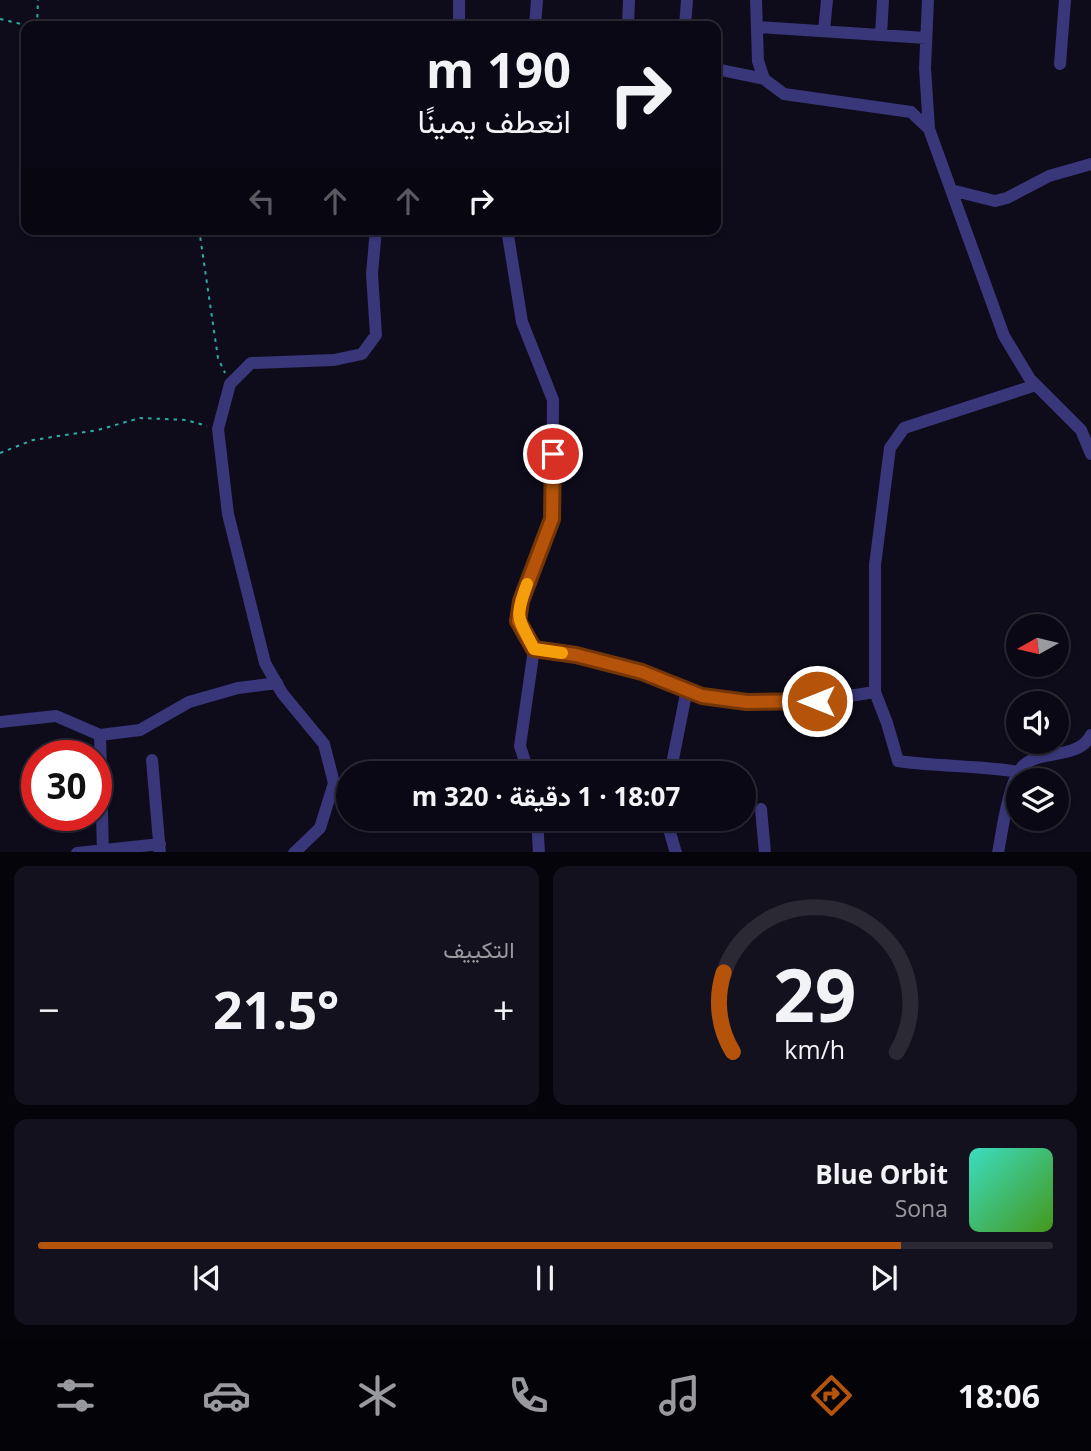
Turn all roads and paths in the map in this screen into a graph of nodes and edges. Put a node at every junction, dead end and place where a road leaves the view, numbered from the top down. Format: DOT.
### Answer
graph roads {
  1 [pos="38,0"];
  2 [pos="460,0"];
  3 [pos="537,0"];
  4 [pos="629,0"];
  5 [pos="687,0"];
  6 [pos="756,0"];
  7 [pos="827,0"];
  8 [pos="883,0"];
  9 [pos="928,0"];
  10 [pos="1065,0"];
  11 [pos="0,19"];
  12 [pos="37,21"];
  13 [pos="459,21"];
  14 [pos="535,21"];
  15 [pos="628,21"];
  16 [pos="685,21"];
  17 [pos="21,24"];
  18 [pos="757,27"];
  19 [pos="824,31"];
  20 [pos="881,35"];
  21 [pos="926,38"];
  22 [pos="1060,64"];
  23 [pos="721,70"];
  24 [pos="764,79"];
  25 [pos="929,129"];
  26 [pos="1091,164"];
  27 [pos="951,190"];
  28 [pos="200,235"];
  29 [pos="375,235"];
  30 [pos="509,235"];
  31 [pos="230,384"];
  32 [pos="1036,385"];
  33 [pos="218,429"];
  34 [pos="0,453"];
  35 [pos="1091,454"];
  36 [pos="534,649"];
  37 [pos="277,683"];
  38 [pos="687,689"];
  39 [pos="875,692"];
  40 [pos="0,722"];
  41 [pos="100,735"];
  42 [pos="1091,735"];
  43 [pos="152,760"];
  44 [pos="526,761"];
  45 [pos="673,761"];
  46 [pos="1021,768"];
  47 [pos="1006,770"];
  48 [pos="761,808"];
  49 [pos="1006,808"];
  50 [pos="538,831"];
  51 [pos="670,831"];
  52 [pos="160,848"];
  53 [pos="103,851"];
  54 [pos="76,852"];
  55 [pos="293,852"];
  56 [pos="539,852"];
  57 [pos="676,852"];
  58 [pos="765,852"];
  59 [pos="998,852"];
  1 -- 12 [label="path"];
  2 -- 13 [label="street"];
  3 -- 14 [label="street"];
  4 -- 15 [label="street"];
  5 -- 16 [label="street"];
  6 -- 18 [label="street"];
  7 -- 19 [label="street"];
  8 -- 20 [label="street"];
  9 -- 21 [label="street"];
  10 -- 22 [label="street"];
  11 -- 17 [label="path"];
  18 -- 19 [label="street"];
  18 -- 24 [label="street"];
  19 -- 20 [label="street"];
  20 -- 21 [label="street"];
  21 -- 25 [label="street"];
  23 -- 24 [label="street"];
  24 -- 25 [label="street"];
  25 -- 27 [label="street"];
  26 -- 27 [label="street"];
  27 -- 32 [label="street"];
  28 -- 31 [label="path"];
  29 -- 31 [label="street"];
  30 -- 36 [label="street"];
  31 -- 33 [label="street"];
  32 -- 35 [label="street"];
  32 -- 39 [label="street"];
  33 -- 34 [label="path"];
  33 -- 37 [label="street"];
  36 -- 38 [label="street"];
  36 -- 44 [label="street"];
  37 -- 41 [label="street"];
  37 -- 55 [label="street"];
  38 -- 39 [label="street"];
  38 -- 45 [label="street"];
  39 -- 47 [label="street"];
  40 -- 41 [label="street"];
  41 -- 53 [label="street"];
  42 -- 46 [label="street"];
  43 -- 52 [label="street"];
  48 -- 58 [label="street"];
  49 -- 59 [label="street"];
  50 -- 56 [label="street"];
  51 -- 57 [label="street"];
  52 -- 53 [label="street"];
  53 -- 54 [label="street"];
}
